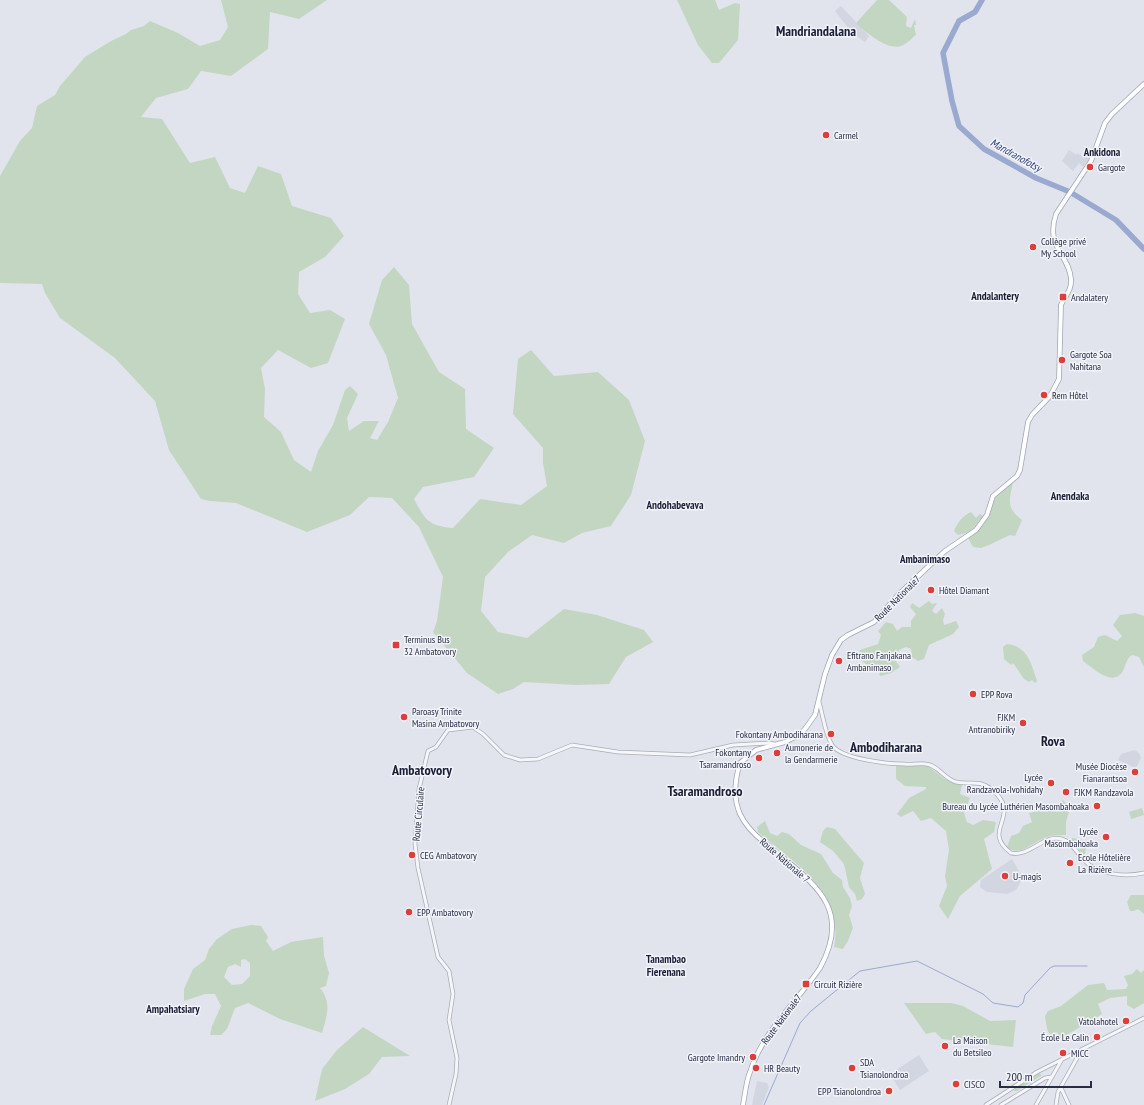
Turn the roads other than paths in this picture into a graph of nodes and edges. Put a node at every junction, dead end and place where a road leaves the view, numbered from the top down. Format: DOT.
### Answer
graph roads {
  1 [pos="1144,84"];
  2 [pos="819,702"];
  3 [pos="774,744"];
  4 [pos="1144,873"];
  5 [pos="811,981"];
  6 [pos="1144,1018"];
  7 [pos="1080,1051"];
  8 [pos="1061,1061"];
  9 [pos="1051,1077"];
  10 [pos="1061,1088"];
  11 [pos="449,1105"];
  12 [pos="743,1105"];
  13 [pos="986,1105"];
  14 [pos="1001,1105"];
  15 [pos="1036,1105"];
  16 [pos="1056,1105"];
  17 [pos="1069,1105"];
  1 -- 2 [label="main road, Route Nationale7"];
  2 -- 3 [label="main road, Route Nationale7"];
  2 -- 4 [label="street"];
  3 -- 5 [label="main road, Route Nationale 7"];
  3 -- 11 [label="street, Route Circulaire"];
  5 -- 12 [label="main road, Route Nationale7"];
  6 -- 7 [label="street"];
  7 -- 8 [label="street"];
  7 -- 10 [label="street"];
  8 -- 9 [label="street"];
  8 -- 13 [label="street"];
  9 -- 14 [label="street"];
  9 -- 15 [label="street"];
  10 -- 16 [label="street"];
  10 -- 17 [label="street"];
}
